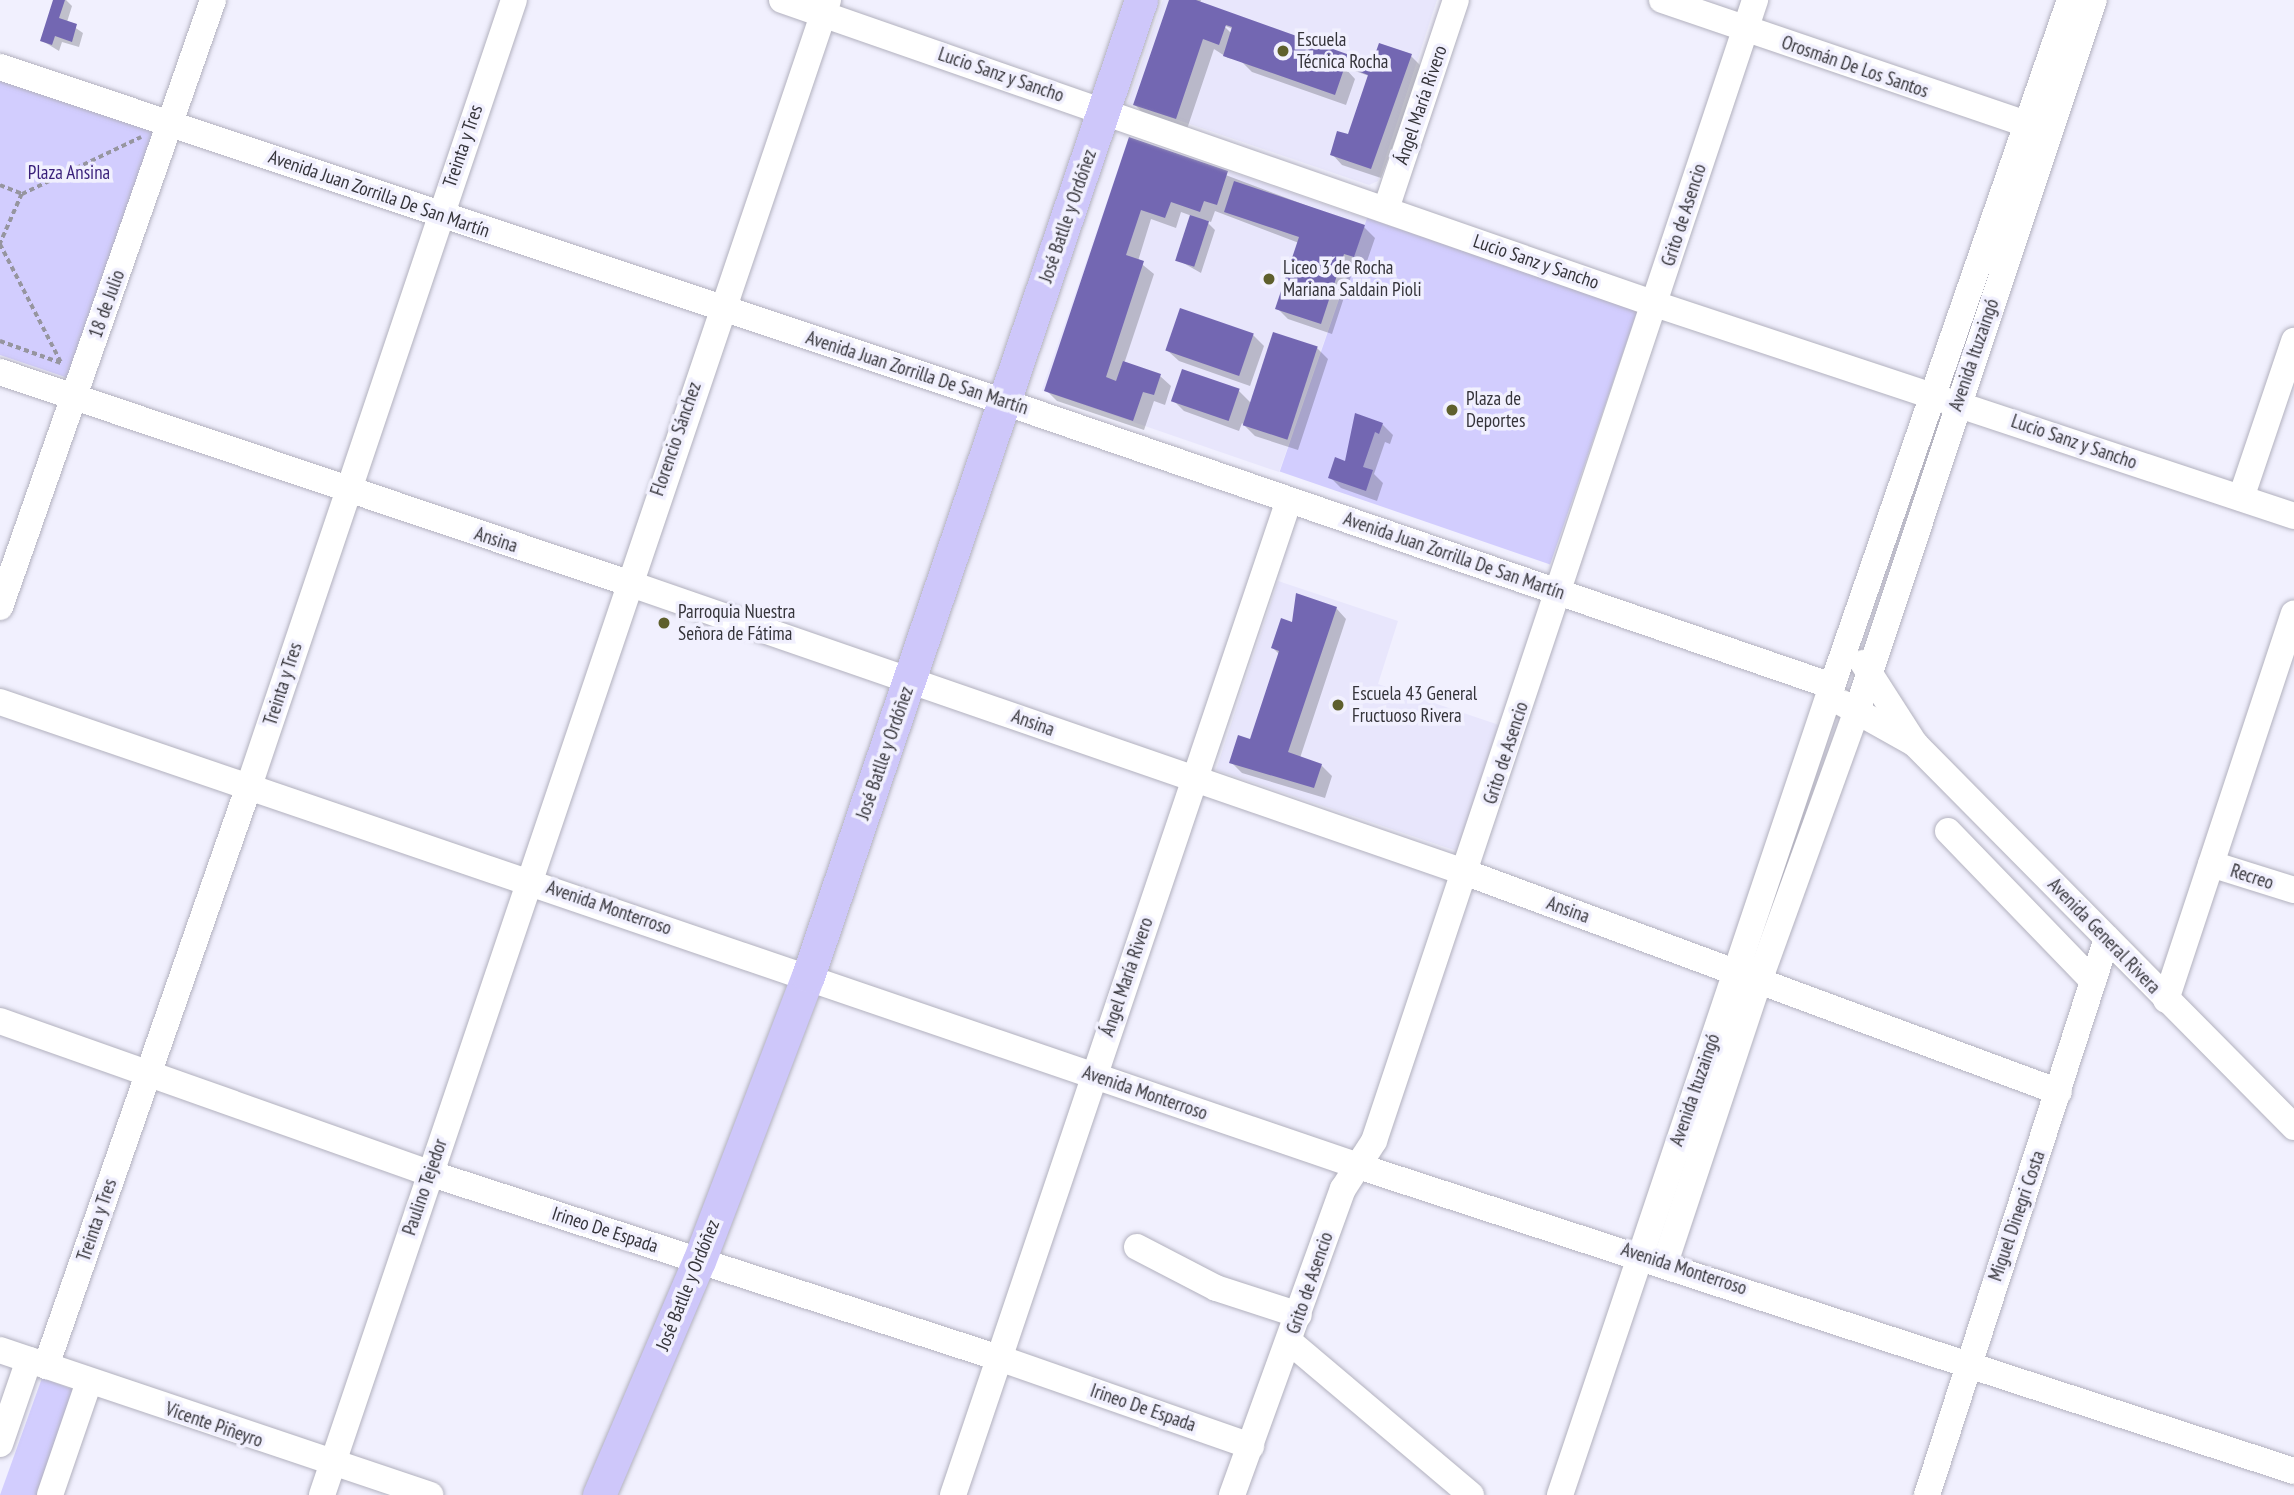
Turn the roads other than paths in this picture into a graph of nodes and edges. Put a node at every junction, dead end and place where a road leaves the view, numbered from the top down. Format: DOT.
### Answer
graph roads {
  1 [pos="213,0"];
  2 [pos="514,0"];
  3 [pos="782,0"];
  4 [pos="1141,0"];
  5 [pos="1456,0"];
  6 [pos="1662,0"];
  7 [pos="1755,0"];
  8 [pos="2070,0"];
  9 [pos="2094,0"];
  10 [pos="826,7"];
  11 [pos="1745,29"];
  12 [pos="0,67"];
  13 [pos="1104,110"];
  14 [pos="172,124"];
  15 [pos="2038,128"];
  16 [pos="1385,209"];
  17 [pos="439,214"];
  18 [pos="1655,304"];
  19 [pos="721,309"];
  20 [pos="2294,341"];
  21 [pos="0,372"];
  22 [pos="74,397"];
  23 [pos="2285,398"];
  24 [pos="1947,399"];
  25 [pos="1004,402"];
  26 [pos="346,491"];
  27 [pos="2241,498"];
  28 [pos="1289,500"];
  29 [pos="2294,516"];
  30 [pos="628,583"];
  31 [pos="1558,591"];
  32 [pos="0,607"];
  33 [pos="2294,614"];
  34 [pos="1844,662"];
  35 [pos="1871,669"];
  36 [pos="911,679"];
  37 [pos="1832,686"];
  38 [pos="0,702"];
  39 [pos="1857,712"];
  40 [pos="1915,744"];
  41 [pos="1193,780"];
  42 [pos="249,786"];
  43 [pos="1948,831"];
  44 [pos="2211,864"];
  45 [pos="1467,873"];
  46 [pos="531,881"];
  47 [pos="2294,890"];
  48 [pos="2107,938"];
  49 [pos="1747,975"];
  50 [pos="808,976"];
  51 [pos="2093,981"];
  52 [pos="2166,1000"];
  53 [pos="0,1021"];
  54 [pos="148,1074"];
  55 [pos="1094,1075"];
  56 [pos="2059,1091"];
  57 [pos="2294,1127"];
  58 [pos="1358,1166"];
  59 [pos="429,1172"];
  60 [pos="1137,1247"];
  61 [pos="1639,1255"];
  62 [pos="699,1261"];
  63 [pos="1665,1263"];
  64 [pos="1300,1315"];
  65 [pos="1290,1342"];
  66 [pos="0,1350"];
  67 [pos="1002,1359"];
  68 [pos="1967,1362"];
  69 [pos="38,1363"];
  70 [pos="89,1382"];
  71 [pos="0,1444"];
  72 [pos="1251,1446"];
  73 [pos="332,1465"];
  74 [pos="2294,1471"];
  75 [pos="602,1494"];
  76 [pos="50,1495"];
  77 [pos="322,1495"];
  78 [pos="430,1495"];
  79 [pos="953,1495"];
  80 [pos="1232,1495"];
  81 [pos="1471,1495"];
  82 [pos="1560,1495"];
  83 [pos="1927,1495"];
  1 -- 14 [label="street, 18 de Julio"];
  2 -- 17 [label="street, Treinta y Tres"];
  3 -- 10 [label="street, Lucio Sanz y Sancho"];
  4 -- 13 [label="main road, José Batlle y Ordóñez"];
  5 -- 16 [label="street, Ángel María Rivero"];
  6 -- 11 [label="street, Orosmán De Los Santos"];
  7 -- 11 [label="street, Grito de Asencio"];
  8 -- 15 [label="street, Avenida Ituzaingó"];
  9 -- 15 [label="street, Avenida Ituzaingó"];
  10 -- 13 [label="street, Lucio Sanz y Sancho"];
  10 -- 19 [label="street, Florencio Sánchez"];
  11 -- 15 [label="street, Orosmán De Los Santos"];
  11 -- 18 [label="street, Grito de Asencio"];
  12 -- 14 [label="street, Avenida Juan Zorrilla De San Martín"];
  13 -- 16 [label="street, Lucio Sanz y Sancho"];
  13 -- 25 [label="main road, José Batlle y Ordóñez"];
  14 -- 17 [label="street, Avenida Juan Zorrilla De San Martín"];
  14 -- 22 [label="street, 18 de Julio"];
  15 -- 24 [label="street, Avenida Ituzaingó"];
  16 -- 18 [label="street, Lucio Sanz y Sancho"];
  17 -- 19 [label="street, Avenida Juan Zorrilla De San Martín"];
  17 -- 26 [label="street, Treinta y Tres"];
  18 -- 24 [label="street, Lucio Sanz y Sancho"];
  18 -- 31 [label="street, Grito de Asencio"];
  19 -- 25 [label="street, Avenida Juan Zorrilla De San Martín"];
  19 -- 30 [label="street, Florencio Sánchez"];
  20 -- 23 [label="street"];
  21 -- 22 [label="street, Ansina"];
  22 -- 26 [label="street, Ansina"];
  22 -- 32 [label="street, 18 de Julio"];
  23 -- 27 [label="street"];
  24 -- 27 [label="street, Lucio Sanz y Sancho"];
  24 -- 34 [label="street, Avenida Ituzaingó"];
  24 -- 35 [label="street, Avenida Ituzaingó"];
  25 -- 28 [label="street, Avenida Juan Zorrilla De San Martín"];
  25 -- 36 [label="main road, José Batlle y Ordóñez"];
  26 -- 30 [label="street, Ansina"];
  26 -- 42 [label="street, Treinta y Tres"];
  27 -- 29 [label="street, Lucio Sanz y Sancho"];
  28 -- 31 [label="street, Avenida Juan Zorrilla De San Martín"];
  28 -- 41 [label="street, Ángel María Rivero"];
  30 -- 36 [label="street, Ansina"];
  30 -- 46 [label="street, Florencio Sánchez"];
  31 -- 37 [label="street, Avenida Juan Zorrilla De San Martín"];
  31 -- 45 [label="street, Grito de Asencio"];
  33 -- 44 [label="street"];
  34 -- 35 [label="street"];
  34 -- 37 [label="street, Avenida Ituzaingó"];
  35 -- 39 [label="street, Avenida Ituzaingó"];
  35 -- 40 [label="street, Avenida General Rivera"];
  36 -- 41 [label="street, Ansina"];
  36 -- 50 [label="main road, José Batlle y Ordóñez"];
  37 -- 39 [label="street"];
  37 -- 49 [label="street, Avenida Ituzaingó"];
  38 -- 42 [label="street, Avenida Monterroso"];
  39 -- 40 [label="street, Avenida General Rivera"];
  39 -- 49 [label="street, Avenida Ituzaingó"];
  40 -- 48 [label="street, Avenida General Rivera"];
  41 -- 45 [label="street, Ansina"];
  41 -- 55 [label="street, Ángel María Rivero"];
  42 -- 46 [label="street, Avenida Monterroso"];
  42 -- 54 [label="street, Treinta y Tres"];
  43 -- 51 [label="street"];
  44 -- 47 [label="street, Recreo"];
  44 -- 52 [label="street"];
  45 -- 49 [label="street, Ansina"];
  45 -- 58 [label="street, Grito de Asencio"];
  46 -- 50 [label="street, Avenida Monterroso"];
  46 -- 59 [label="street, Paulino Tejedor"];
  48 -- 51 [label="street, Miguel Dinegri Costa"];
  48 -- 52 [label="street, Avenida General Rivera"];
  49 -- 56 [label="street, Ansina"];
  49 -- 61 [label="street, Avenida Ituzaingó"];
  49 -- 63 [label="street, Avenida Ituzaingó"];
  50 -- 55 [label="street, Avenida Monterroso"];
  50 -- 62 [label="main road, José Batlle y Ordóñez"];
  51 -- 56 [label="street, Miguel Dinegri Costa"];
  52 -- 57 [label="street, Avenida General Rivera"];
  53 -- 54 [label="street, Irineo De Espada"];
  54 -- 59 [label="street, Irineo De Espada"];
  54 -- 69 [label="street, Treinta y Tres"];
  55 -- 58 [label="street, Avenida Monterroso"];
  55 -- 67 [label="street, Ángel María Rivero"];
  56 -- 68 [label="street, Miguel Dinegri Costa"];
  58 -- 61 [label="street, Avenida Monterroso"];
  58 -- 64 [label="street, Grito de Asencio"];
  59 -- 62 [label="street, Irineo De Espada"];
  59 -- 73 [label="street, Paulino Tejedor"];
  60 -- 64 [label="street"];
  61 -- 63 [label="street, Avenida Monterroso"];
  61 -- 82 [label="street, Avenida Ituzaingó"];
  62 -- 67 [label="street, Irineo De Espada"];
  62 -- 75 [label="main road, José Batlle y Ordóñez"];
  63 -- 68 [label="street, Avenida Monterroso"];
  64 -- 65 [label="street, Grito de Asencio"];
  65 -- 72 [label="street, Grito de Asencio"];
  65 -- 81 [label="street"];
  66 -- 69 [label="street, Vicente Piñeyro"];
  67 -- 72 [label="street, Irineo De Espada"];
  67 -- 79 [label="street, Ángel María Rivero"];
  68 -- 74 [label="street, Avenida Monterroso"];
  68 -- 83 [label="street, Miguel Dinegri Costa"];
  69 -- 70 [label="street, Vicente Piñeyro"];
  69 -- 71 [label="street, Treinta y Tres"];
  70 -- 73 [label="street, Vicente Piñeyro"];
  70 -- 76 [label="street"];
  72 -- 80 [label="street, Grito de Asencio"];
  73 -- 77 [label="street, Paulino Tejedor"];
  73 -- 78 [label="street, Vicente Piñeyro"];
}
